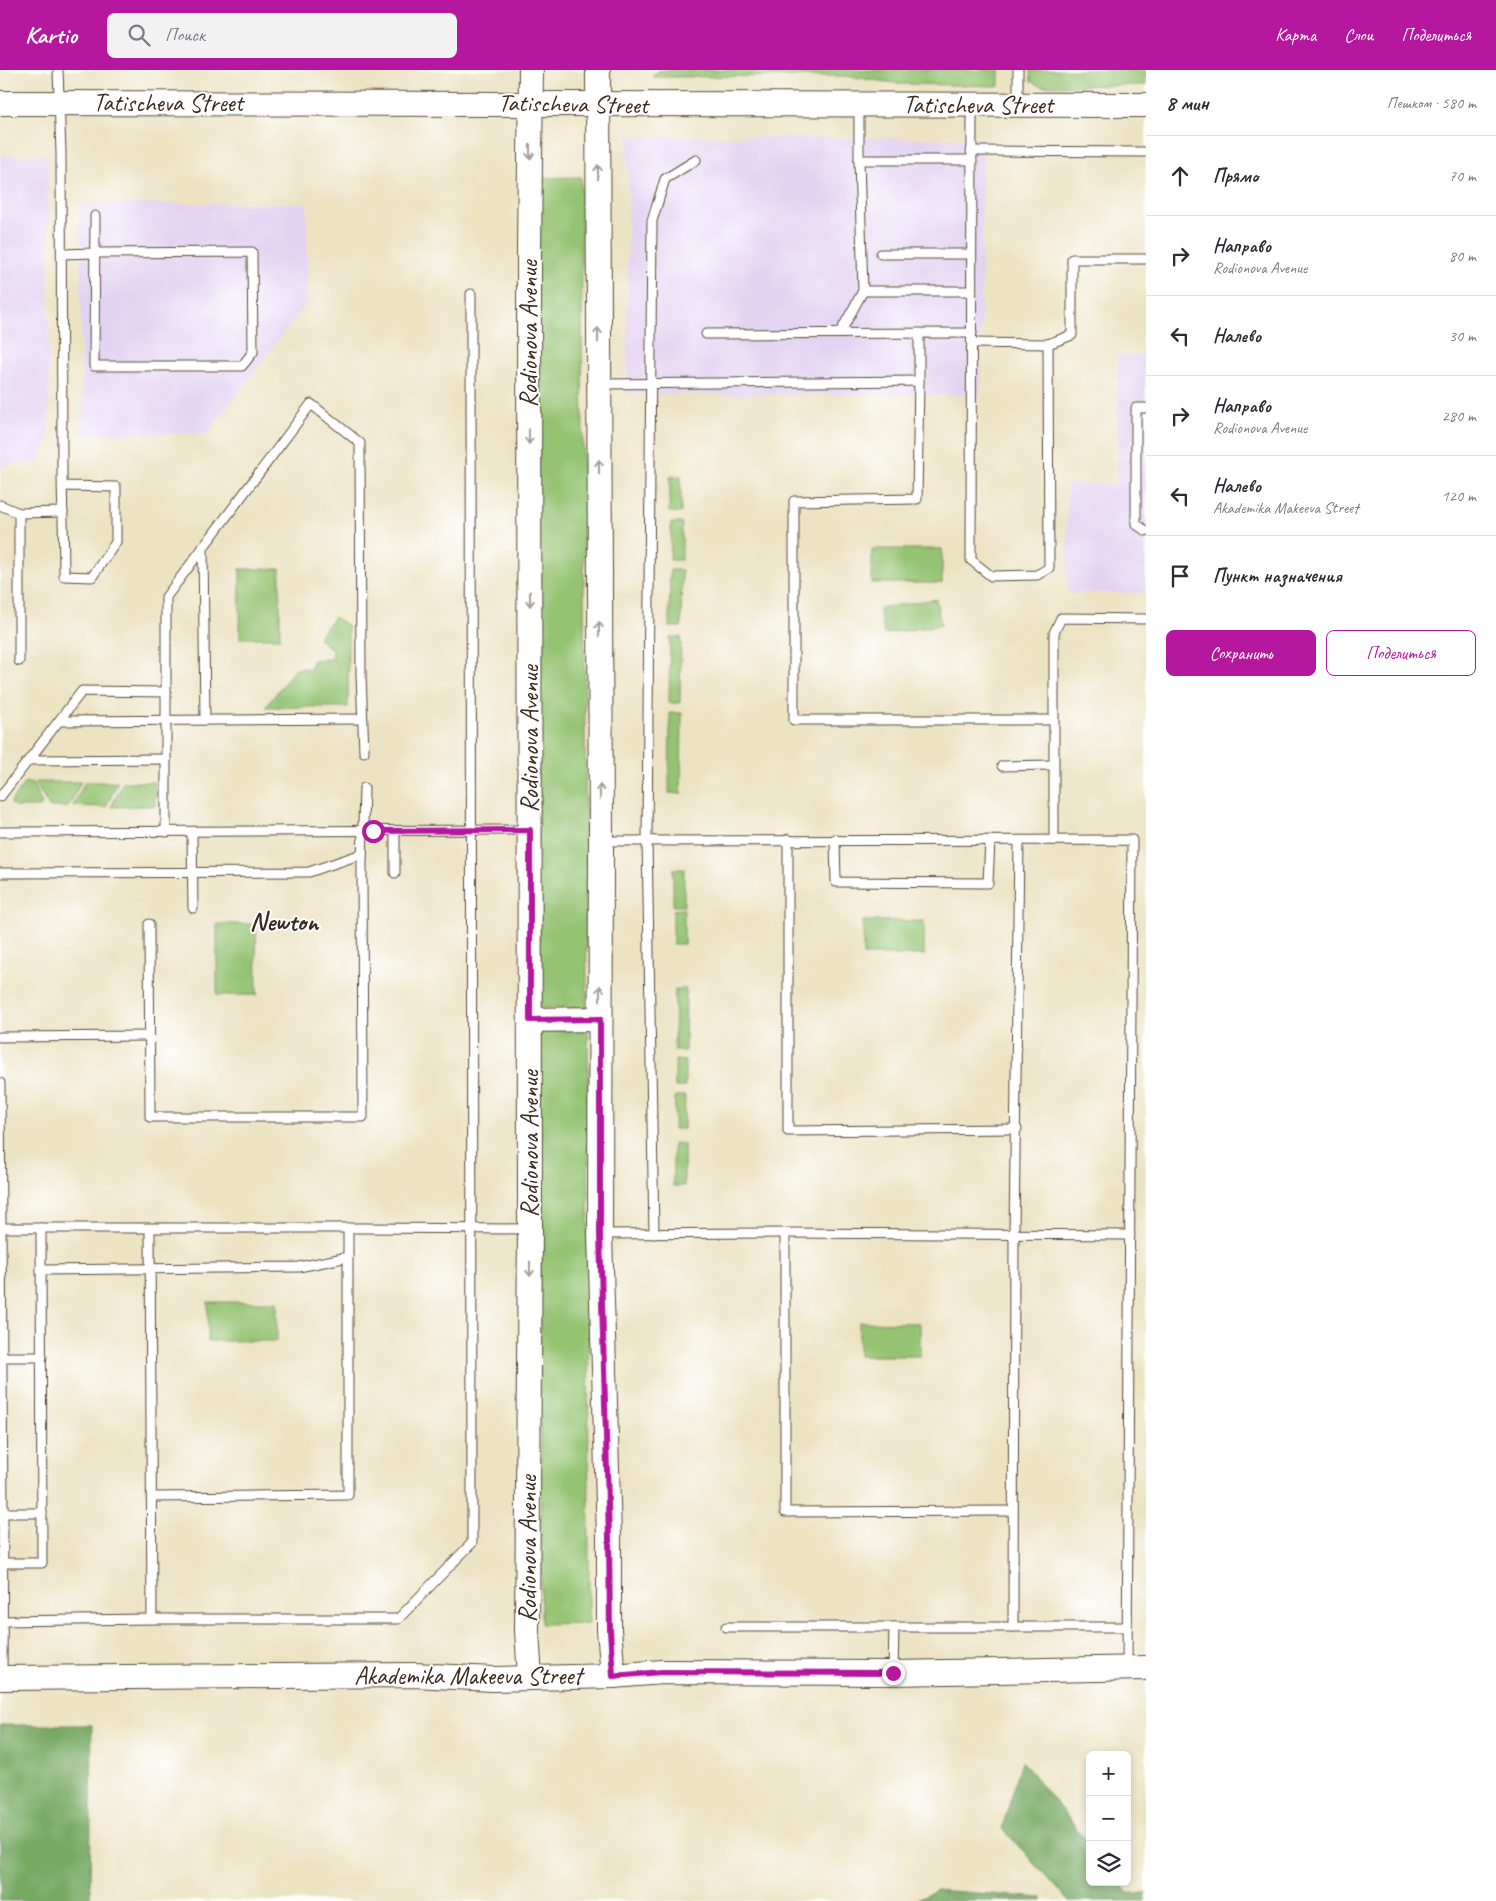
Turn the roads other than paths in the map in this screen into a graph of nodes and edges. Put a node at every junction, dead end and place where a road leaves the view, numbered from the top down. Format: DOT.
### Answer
graph roads {
  1 [pos="58,70"];
  2 [pos="531,70"];
  3 [pos="598,70"];
  4 [pos="1018,70"];
  5 [pos="0,103"];
  6 [pos="60,103"];
  7 [pos="531,103"];
  8 [pos="972,104"];
  9 [pos="1018,104"];
  10 [pos="1146,104"];
  11 [pos="598,105"];
  12 [pos="859,105"];
  13 [pos="1146,152"];
  14 [pos="971,155"];
  15 [pos="696,160"];
  16 [pos="859,160"];
  17 [pos="95,216"];
  18 [pos="95,253"];
  19 [pos="62,254"];
  20 [pos="881,254"];
  21 [pos="971,254"];
  22 [pos="1146,259"];
  23 [pos="863,291"];
  24 [pos="972,291"];
  25 [pos="471,294"];
  26 [pos="840,333"];
  27 [pos="919,333"];
  28 [pos="972,333"];
  29 [pos="706,334"];
  30 [pos="972,343"];
  31 [pos="1048,344"];
  32 [pos="919,381"];
  33 [pos="650,382"];
  34 [pos="598,384"];
  35 [pos="1146,408"];
  36 [pos="62,486"];
  37 [pos="0,505"];
  38 [pos="64,512"];
  39 [pos="19,513"];
  40 [pos="1146,531"];
  41 [pos="203,547"];
  42 [pos="1146,619"];
  43 [pos="19,661"];
  44 [pos="166,692"];
  45 [pos="362,719"];
  46 [pos="166,720"];
  47 [pos="205,720"];
  48 [pos="1053,720"];
  49 [pos="59,721"];
  50 [pos="364,752"];
  51 [pos="166,759"];
  52 [pos="29,760"];
  53 [pos="1053,765"];
  54 [pos="1002,766"];
  55 [pos="364,788"];
  56 [pos="0,797"];
  57 [pos="530,830"];
  58 [pos="364,831"];
  59 [pos="395,831"];
  60 [pos="472,831"];
  61 [pos="0,832"];
  62 [pos="166,832"];
  63 [pos="192,832"];
  64 [pos="788,839"];
  65 [pos="601,840"];
  66 [pos="647,840"];
  67 [pos="835,840"];
  68 [pos="990,840"];
  69 [pos="1019,840"];
  70 [pos="1054,840"];
  71 [pos="362,854"];
  72 [pos="0,873"];
  73 [pos="193,873"];
  74 [pos="395,873"];
  75 [pos="193,908"];
  76 [pos="149,924"];
  77 [pos="600,1019"];
  78 [pos="530,1020"];
  79 [pos="149,1036"];
  80 [pos="0,1037"];
  81 [pos="0,1083"];
  82 [pos="1017,1129"];
  83 [pos="0,1228"];
  84 [pos="41,1228"];
  85 [pos="348,1228"];
  86 [pos="150,1229"];
  87 [pos="473,1229"];
  88 [pos="530,1230"];
  89 [pos="785,1233"];
  90 [pos="600,1234"];
  91 [pos="654,1234"];
  92 [pos="1014,1235"];
  93 [pos="1130,1235"];
  94 [pos="348,1257"];
  95 [pos="150,1268"];
  96 [pos="41,1270"];
  97 [pos="1,1357"];
  98 [pos="42,1357"];
  99 [pos="152,1497"];
  100 [pos="1013,1511"];
  101 [pos="2,1513"];
  102 [pos="42,1513"];
  103 [pos="3,1563"];
  104 [pos="152,1619"];
  105 [pos="1,1621"];
  106 [pos="726,1627"];
  107 [pos="894,1627"];
  108 [pos="1013,1627"];
  109 [pos="1126,1627"];
  110 [pos="1136,1668"];
  111 [pos="893,1673"];
  112 [pos="613,1676"];
  113 [pos="530,1677"];
  114 [pos="1,1678"];
  1 -- 6 [label="lane"];
  2 -- 7 [label="street, Rodionova Avenue"];
  3 -- 11 [label="street"];
  4 -- 9 [label="lane"];
  5 -- 6 [label="street, Tatischeva Street"];
  6 -- 7 [label="street, Tatischeva Street"];
  6 -- 19 [label="lane"];
  7 -- 11 [label="street, Tatischeva Street"];
  7 -- 57 [label="street, Rodionova Avenue, one-way"];
  8 -- 9 [label="street, Tatischeva Street"];
  8 -- 12 [label="street, Tatischeva Street"];
  8 -- 14 [label="lane"];
  9 -- 10 [label="street, Tatischeva Street"];
  11 -- 12 [label="street, Tatischeva Street"];
  34 -- 11 [label="street, one-way"];
  12 -- 16 [label="lane"];
  13 -- 14 [label="lane"];
  14 -- 16 [label="lane"];
  14 -- 21 [label="lane"];
  15 -- 33 [label="lane"];
  16 -- 23 [label="lane"];
  17 -- 18 [label="lane"];
  18 -- 18 [label="lane"];
  18 -- 19 [label="lane"];
  19 -- 36 [label="lane"];
  20 -- 21 [label="lane"];
  21 -- 24 [label="lane"];
  22 -- 31 [label="lane"];
  23 -- 24 [label="lane"];
  23 -- 26 [label="lane"];
  24 -- 28 [label="lane"];
  25 -- 60 [label="lane"];
  26 -- 27 [label="lane"];
  26 -- 29 [label="lane"];
  27 -- 28 [label="lane"];
  27 -- 32 [label="lane"];
  28 -- 30 [label="lane"];
  30 -- 31 [label="lane"];
  30 -- 31 [label="lane"];
  32 -- 33 [label="lane"];
  32 -- 48 [label="lane"];
  33 -- 34 [label="lane"];
  33 -- 66 [label="lane"];
  65 -- 34 [label="street, one-way"];
  35 -- 40 [label="lane"];
  36 -- 38 [label="lane"];
  36 -- 38 [label="lane"];
  37 -- 39 [label="lane"];
  38 -- 39 [label="lane"];
  39 -- 43 [label="lane"];
  41 -- 44 [label="lane"];
  41 -- 45 [label="lane"];
  41 -- 47 [label="lane"];
  42 -- 48 [label="lane"];
  44 -- 46 [label="lane"];
  44 -- 49 [label="lane"];
  45 -- 47 [label="lane"];
  45 -- 50 [label="lane"];
  46 -- 47 [label="lane"];
  46 -- 49 [label="lane"];
  46 -- 51 [label="lane"];
  48 -- 53 [label="lane"];
  49 -- 52 [label="lane"];
  51 -- 52 [label="lane"];
  51 -- 62 [label="lane"];
  52 -- 56 [label="lane"];
  53 -- 54 [label="lane"];
  53 -- 70 [label="lane"];
  55 -- 58 [label="lane"];
  57 -- 60 [label="lane"];
  57 -- 78 [label="street, Rodionova Avenue"];
  58 -- 59 [label="lane"];
  58 -- 63 [label="lane"];
  58 -- 71 [label="lane"];
  59 -- 60 [label="lane"];
  59 -- 74 [label="lane"];
  60 -- 87 [label="lane"];
  61 -- 62 [label="lane"];
  62 -- 63 [label="lane"];
  63 -- 73 [label="lane"];
  64 -- 66 [label="lane"];
  64 -- 67 [label="lane"];
  64 -- 82 [label="lane"];
  65 -- 66 [label="lane"];
  77 -- 65 [label="street, one-way"];
  66 -- 91 [label="lane"];
  67 -- 68 [label="lane"];
  67 -- 68 [label="lane"];
  68 -- 69 [label="lane"];
  69 -- 70 [label="lane"];
  69 -- 82 [label="lane"];
  70 -- 93 [label="lane"];
  71 -- 73 [label="lane"];
  71 -- 79 [label="lane"];
  72 -- 73 [label="lane"];
  73 -- 75 [label="lane"];
  76 -- 79 [label="lane"];
  77 -- 78 [label="street"];
  77 -- 90 [label="street"];
  78 -- 88 [label="street, Rodionova Avenue"];
  79 -- 80 [label="lane"];
  81 -- 83 [label="lane"];
  82 -- 92 [label="lane"];
  83 -- 84 [label="lane"];
  83 -- 97 [label="lane"];
  84 -- 86 [label="lane"];
  84 -- 96 [label="lane"];
  85 -- 86 [label="lane"];
  85 -- 87 [label="lane"];
  85 -- 94 [label="lane"];
  86 -- 95 [label="lane"];
  87 -- 88 [label="lane"];
  87 -- 104 [label="lane"];
  88 -- 113 [label="street, Rodionova Avenue, one-way"];
  89 -- 91 [label="lane"];
  89 -- 92 [label="lane"];
  89 -- 100 [label="lane"];
  90 -- 91 [label="lane"];
  90 -- 112 [label="street"];
  92 -- 93 [label="lane"];
  92 -- 100 [label="lane"];
  93 -- 109 [label="lane"];
  94 -- 95 [label="lane"];
  94 -- 99 [label="lane"];
  95 -- 96 [label="lane"];
  95 -- 99 [label="lane"];
  96 -- 98 [label="lane"];
  97 -- 98 [label="lane"];
  97 -- 101 [label="lane"];
  98 -- 102 [label="lane"];
  99 -- 104 [label="lane"];
  100 -- 108 [label="lane"];
  101 -- 102 [label="lane"];
  101 -- 103 [label="lane"];
  102 -- 103 [label="lane"];
  103 -- 105 [label="lane"];
  104 -- 105 [label="lane"];
  105 -- 114 [label="lane"];
  106 -- 107 [label="lane"];
  107 -- 108 [label="lane"];
  107 -- 111 [label="lane"];
  108 -- 109 [label="lane"];
  109 -- 110 [label="lane"];
  110 -- 111 [label="street, Akademika Makeeva Street"];
  111 -- 112 [label="street, Akademika Makeeva Street"];
  112 -- 113 [label="street, Akademika Makeeva Street"];
  113 -- 114 [label="street, Akademika Makeeva Street"];
}
